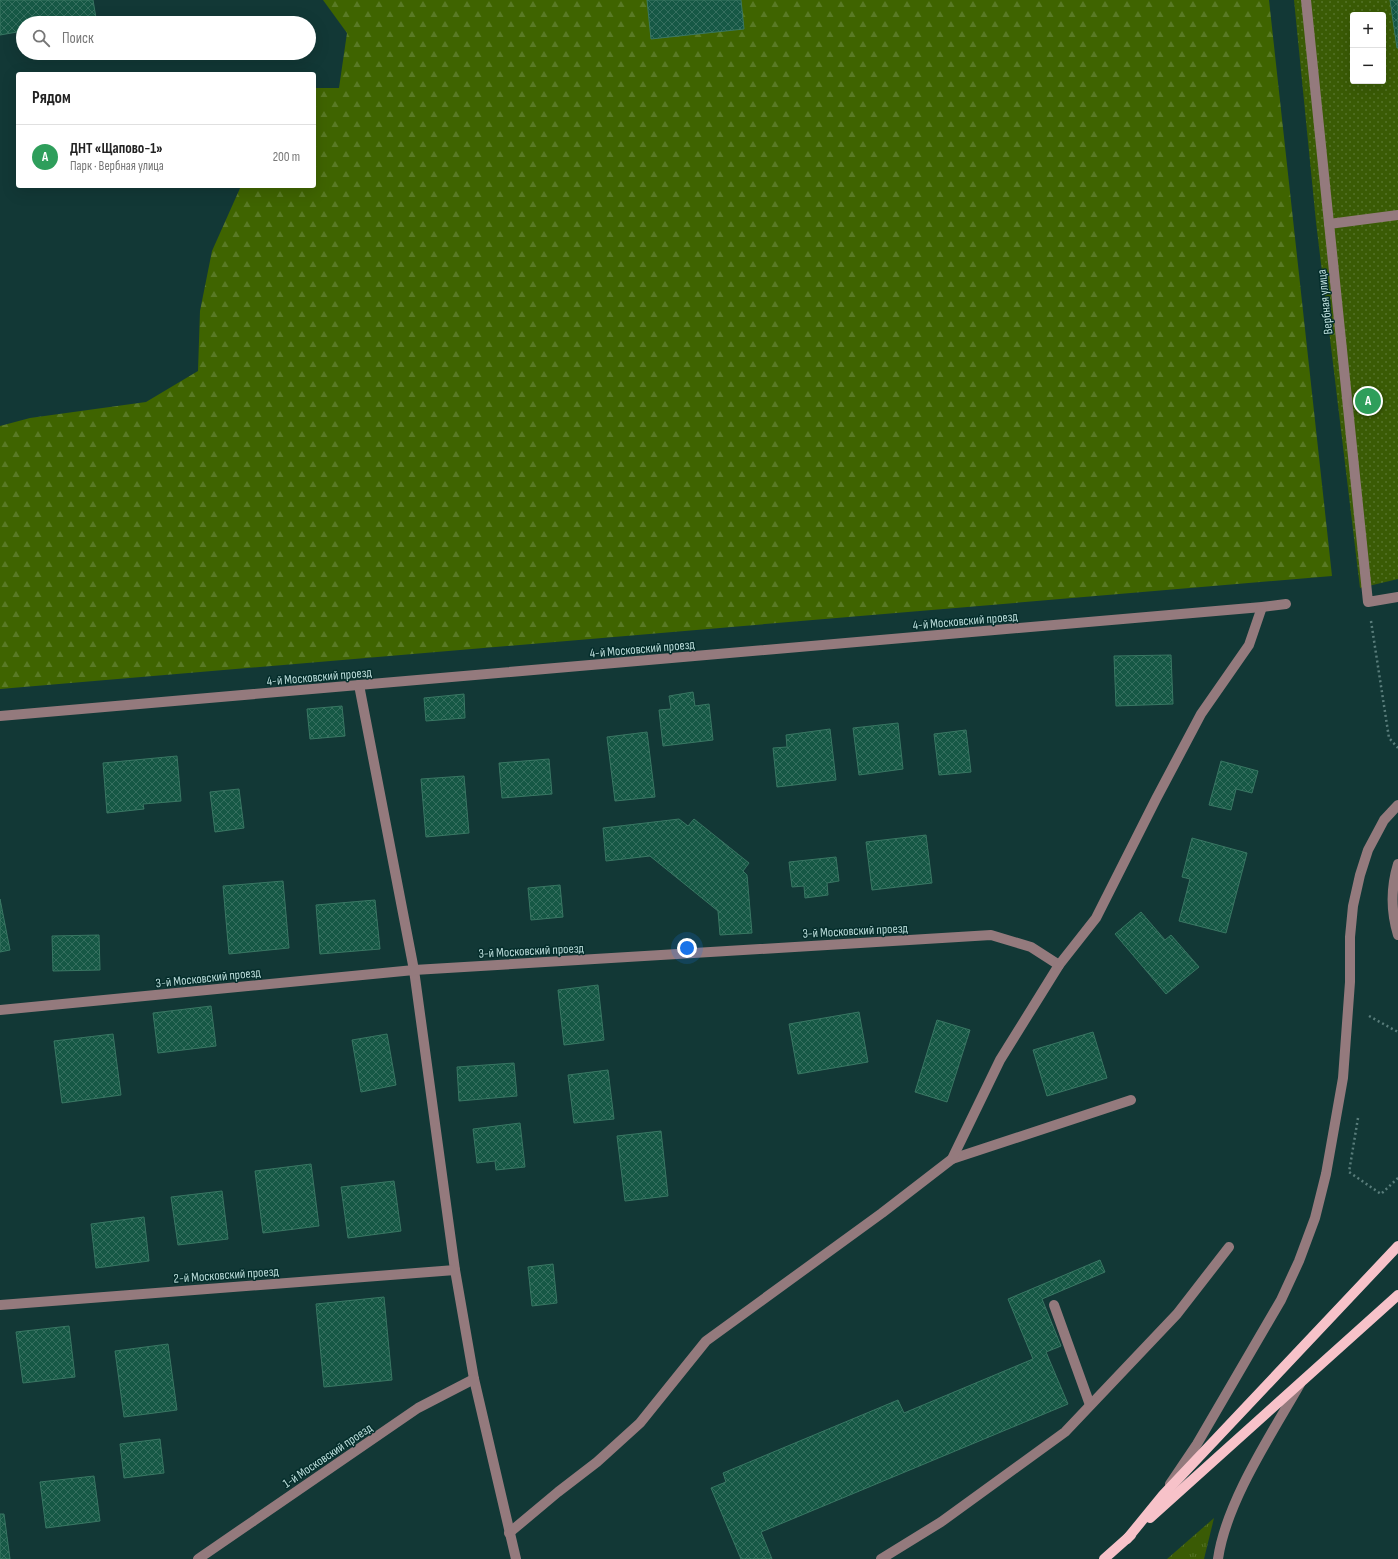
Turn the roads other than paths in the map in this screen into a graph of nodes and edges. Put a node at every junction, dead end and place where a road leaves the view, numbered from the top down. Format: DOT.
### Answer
graph roads {
  1 [pos="1306,0"];
  2 [pos="1398,215"];
  3 [pos="1329,224"];
  4 [pos="1398,597"];
  5 [pos="1286,604"];
  6 [pos="1262,607"];
  7 [pos="359,686"];
  8 [pos="0,716"];
  9 [pos="1398,805"];
  10 [pos="1398,864"];
  11 [pos="1398,935"];
  12 [pos="1058,965"];
  13 [pos="414,970"];
  14 [pos="0,1010"];
  15 [pos="1131,1100"];
  16 [pos="952,1159"];
  17 [pos="1398,1246"];
  18 [pos="1229,1247"];
  19 [pos="455,1270"];
  20 [pos="1398,1295"];
  21 [pos="0,1305"];
  22 [pos="1054,1305"];
  23 [pos="474,1379"];
  24 [pos="1301,1382"];
  25 [pos="1090,1405"];
  26 [pos="1163,1494"];
  27 [pos="509,1533"];
  28 [pos="1127,1539"];
  29 [pos="198,1559"];
  30 [pos="516,1559"];
  31 [pos="881,1559"];
  32 [pos="1104,1559"];
  33 [pos="1218,1559"];
  1 -- 3 [label="street, Вербная улица"];
  2 -- 3 [label="street"];
  3 -- 4 [label="street, Вербная улица"];
  5 -- 6 [label="street, 4-й Московский проезд"];
  6 -- 7 [label="street, 4-й Московский проезд"];
  6 -- 12 [label="street"];
  7 -- 8 [label="street, 4-й Московский проезд"];
  7 -- 13 [label="street"];
  9 -- 26 [label="street"];
  10 -- 11 [label="street"];
  12 -- 13 [label="street, 3-й Московский проезд"];
  12 -- 16 [label="street"];
  13 -- 14 [label="street, 3-й Московский проезд"];
  13 -- 19 [label="street"];
  15 -- 16 [label="street"];
  16 -- 27 [label="street"];
  17 -- 26 [label="main road"];
  18 -- 25 [label="street"];
  19 -- 21 [label="street, 2-й Московский проезд"];
  19 -- 23 [label="street"];
  20 -- 24 [label="main road"];
  22 -- 25 [label="street"];
  23 -- 27 [label="street"];
  23 -- 29 [label="street, 1-й Московский проезд"];
  24 -- 28 [label="main road"];
  24 -- 33 [label="street"];
  25 -- 31 [label="street"];
  26 -- 28 [label="main road"];
  27 -- 30 [label="street"];
  28 -- 32 [label="main road"];
}
